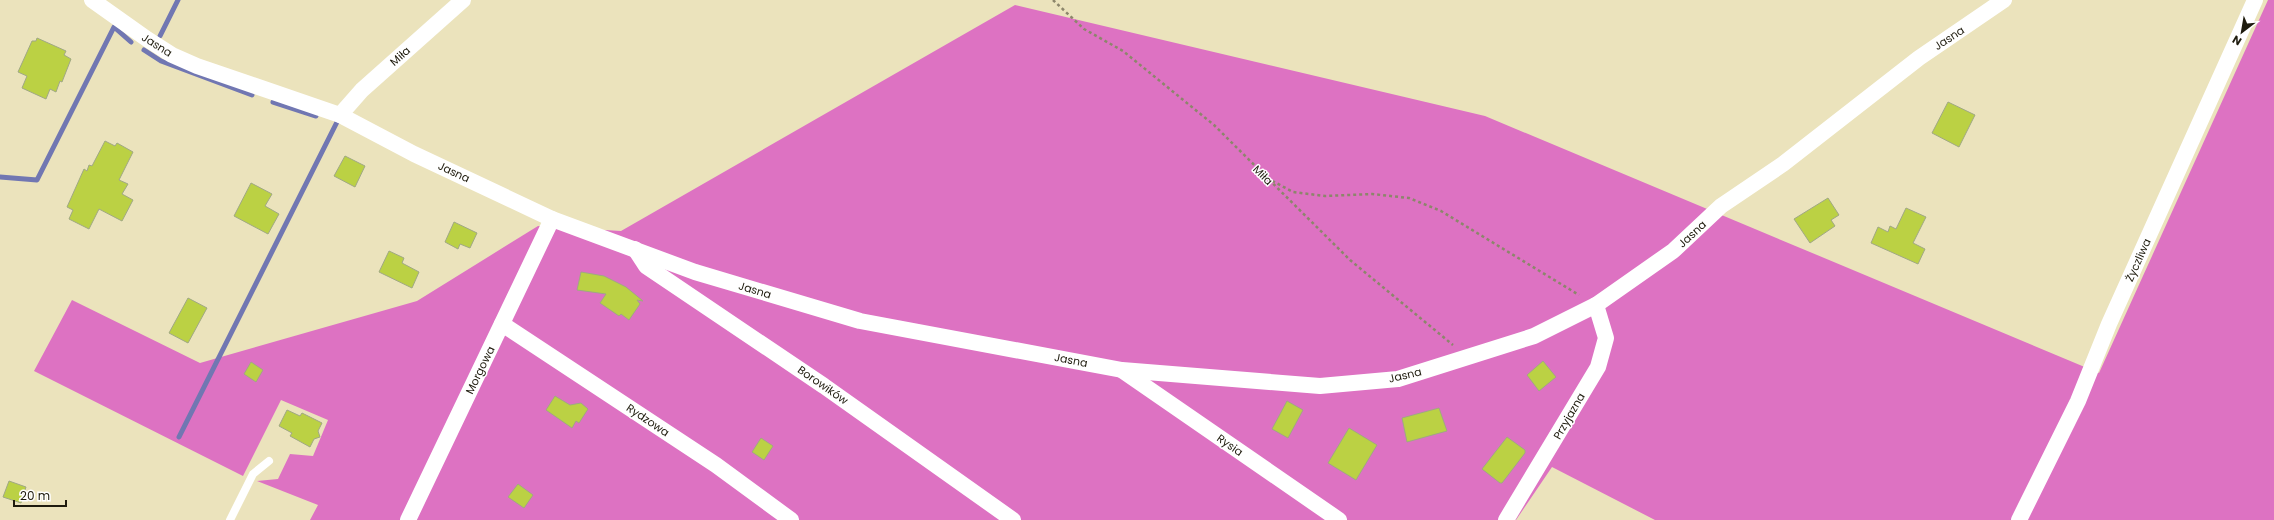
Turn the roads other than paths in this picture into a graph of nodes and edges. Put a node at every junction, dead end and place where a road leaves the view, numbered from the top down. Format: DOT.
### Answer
graph roads {
  1 [pos="92,0"];
  2 [pos="463,0"];
  3 [pos="2004,0"];
  4 [pos="2255,0"];
  5 [pos="340,115"];
  6 [pos="552,219"];
  7 [pos="635,249"];
  8 [pos="1596,305"];
  9 [pos="502,324"];
  10 [pos="1122,370"];
  11 [pos="269,461"];
  12 [pos="230,520"];
  13 [pos="408,520"];
  14 [pos="791,520"];
  15 [pos="1013,520"];
  16 [pos="1339,520"];
  17 [pos="1506,520"];
  18 [pos="2019,520"];
  1 -- 5 [label="street, Jasna"];
  2 -- 5 [label="street, Miła"];
  3 -- 8 [label="street, Jasna"];
  4 -- 18 [label="street, Życzliwa"];
  5 -- 6 [label="street, Jasna"];
  6 -- 7 [label="street, Jasna"];
  6 -- 9 [label="street, Morgowa"];
  7 -- 10 [label="street, Jasna"];
  7 -- 15 [label="street, Borowików"];
  8 -- 10 [label="street, Jasna"];
  8 -- 17 [label="street, Przyjazna"];
  9 -- 13 [label="street, Morgowa"];
  9 -- 14 [label="street, Rydzowa"];
  10 -- 16 [label="street, Rysia"];
  11 -- 12 [label="lane"];
}
